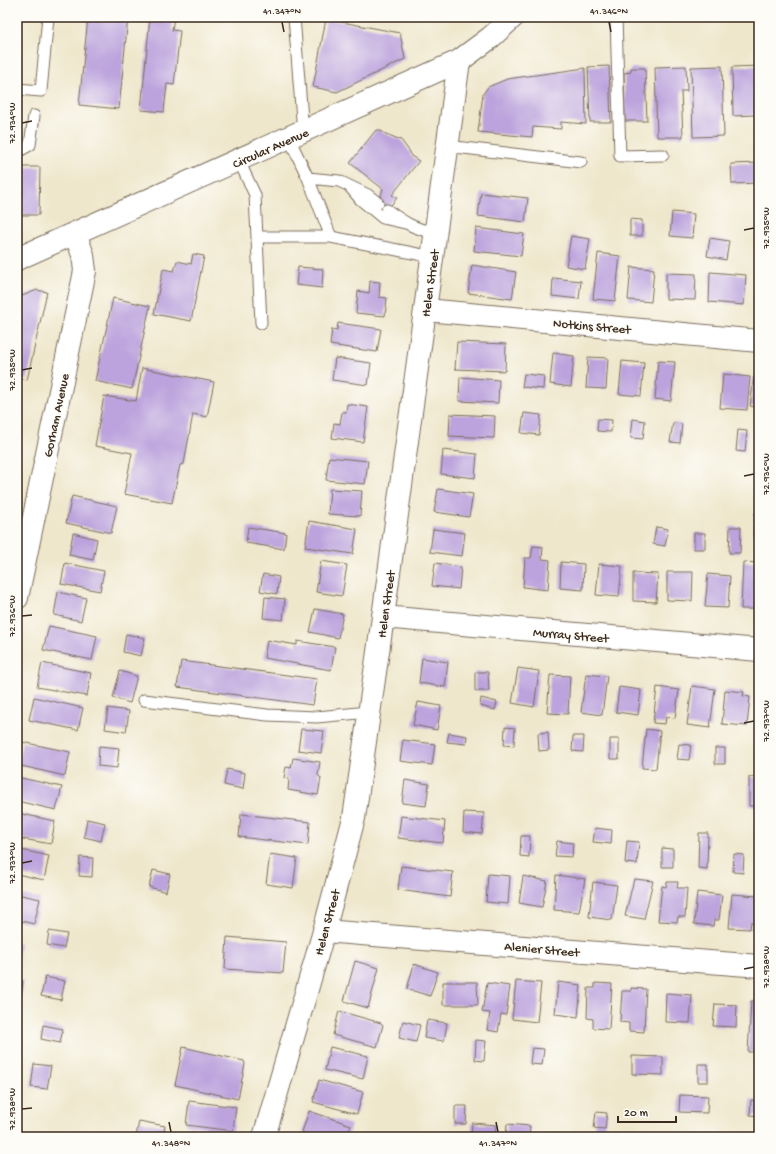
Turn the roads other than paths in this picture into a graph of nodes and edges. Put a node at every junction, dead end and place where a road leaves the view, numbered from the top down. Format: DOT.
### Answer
graph roads {
  1 [pos="48,17"];
  2 [pos="294,17"];
  3 [pos="513,17"];
  4 [pos="616,17"];
  5 [pos="459,61"];
  6 [pos="17,89"];
  7 [pos="34,116"];
  8 [pos="296,135"];
  9 [pos="448,146"];
  10 [pos="17,152"];
  11 [pos="663,155"];
  12 [pos="239,161"];
  13 [pos="581,162"];
  14 [pos="308,178"];
  15 [pos="349,185"];
  16 [pos="378,202"];
  17 [pos="387,210"];
  18 [pos="406,223"];
  19 [pos="75,233"];
  20 [pos="436,233"];
  21 [pos="257,237"];
  22 [pos="331,237"];
  23 [pos="433,257"];
  24 [pos="17,259"];
  25 [pos="426,310"];
  26 [pos="261,323"];
  27 [pos="759,341"];
  28 [pos="17,598"];
  29 [pos="383,617"];
  30 [pos="759,650"];
  31 [pos="144,700"];
  32 [pos="369,712"];
  33 [pos="324,931"];
  34 [pos="759,966"];
  35 [pos="264,1137"];
  1 -- 6 [label="lane"];
  2 -- 8 [label="lane"];
  3 -- 5 [label="street, Circular Avenue"];
  4 -- 11 [label="lane"];
  5 -- 8 [label="street, Circular Avenue"];
  5 -- 9 [label="street, Helen Street"];
  7 -- 10 [label="lane"];
  8 -- 12 [label="street, Circular Avenue"];
  8 -- 14 [label="lane"];
  9 -- 13 [label="lane"];
  9 -- 20 [label="street, Helen Street"];
  12 -- 19 [label="street, Circular Avenue"];
  12 -- 21 [label="lane"];
  14 -- 15 [label="lane"];
  14 -- 22 [label="lane"];
  15 -- 16 [label="lane"];
  15 -- 18 [label="lane"];
  17 -- 18 [label="lane"];
  18 -- 20 [label="lane"];
  19 -- 24 [label="street, Circular Avenue"];
  19 -- 28 [label="street, Gorham Avenue"];
  20 -- 23 [label="street, Helen Street"];
  21 -- 22 [label="lane"];
  21 -- 26 [label="lane"];
  22 -- 23 [label="lane"];
  23 -- 25 [label="street, Helen Street"];
  25 -- 27 [label="street, Notkins Street"];
  25 -- 29 [label="street, Helen Street"];
  29 -- 30 [label="street, Murray Street"];
  29 -- 32 [label="street, Helen Street"];
  31 -- 32 [label="lane"];
  32 -- 33 [label="street, Helen Street"];
  33 -- 34 [label="street, Alenier Street"];
  33 -- 35 [label="street, Helen Street"];
}
